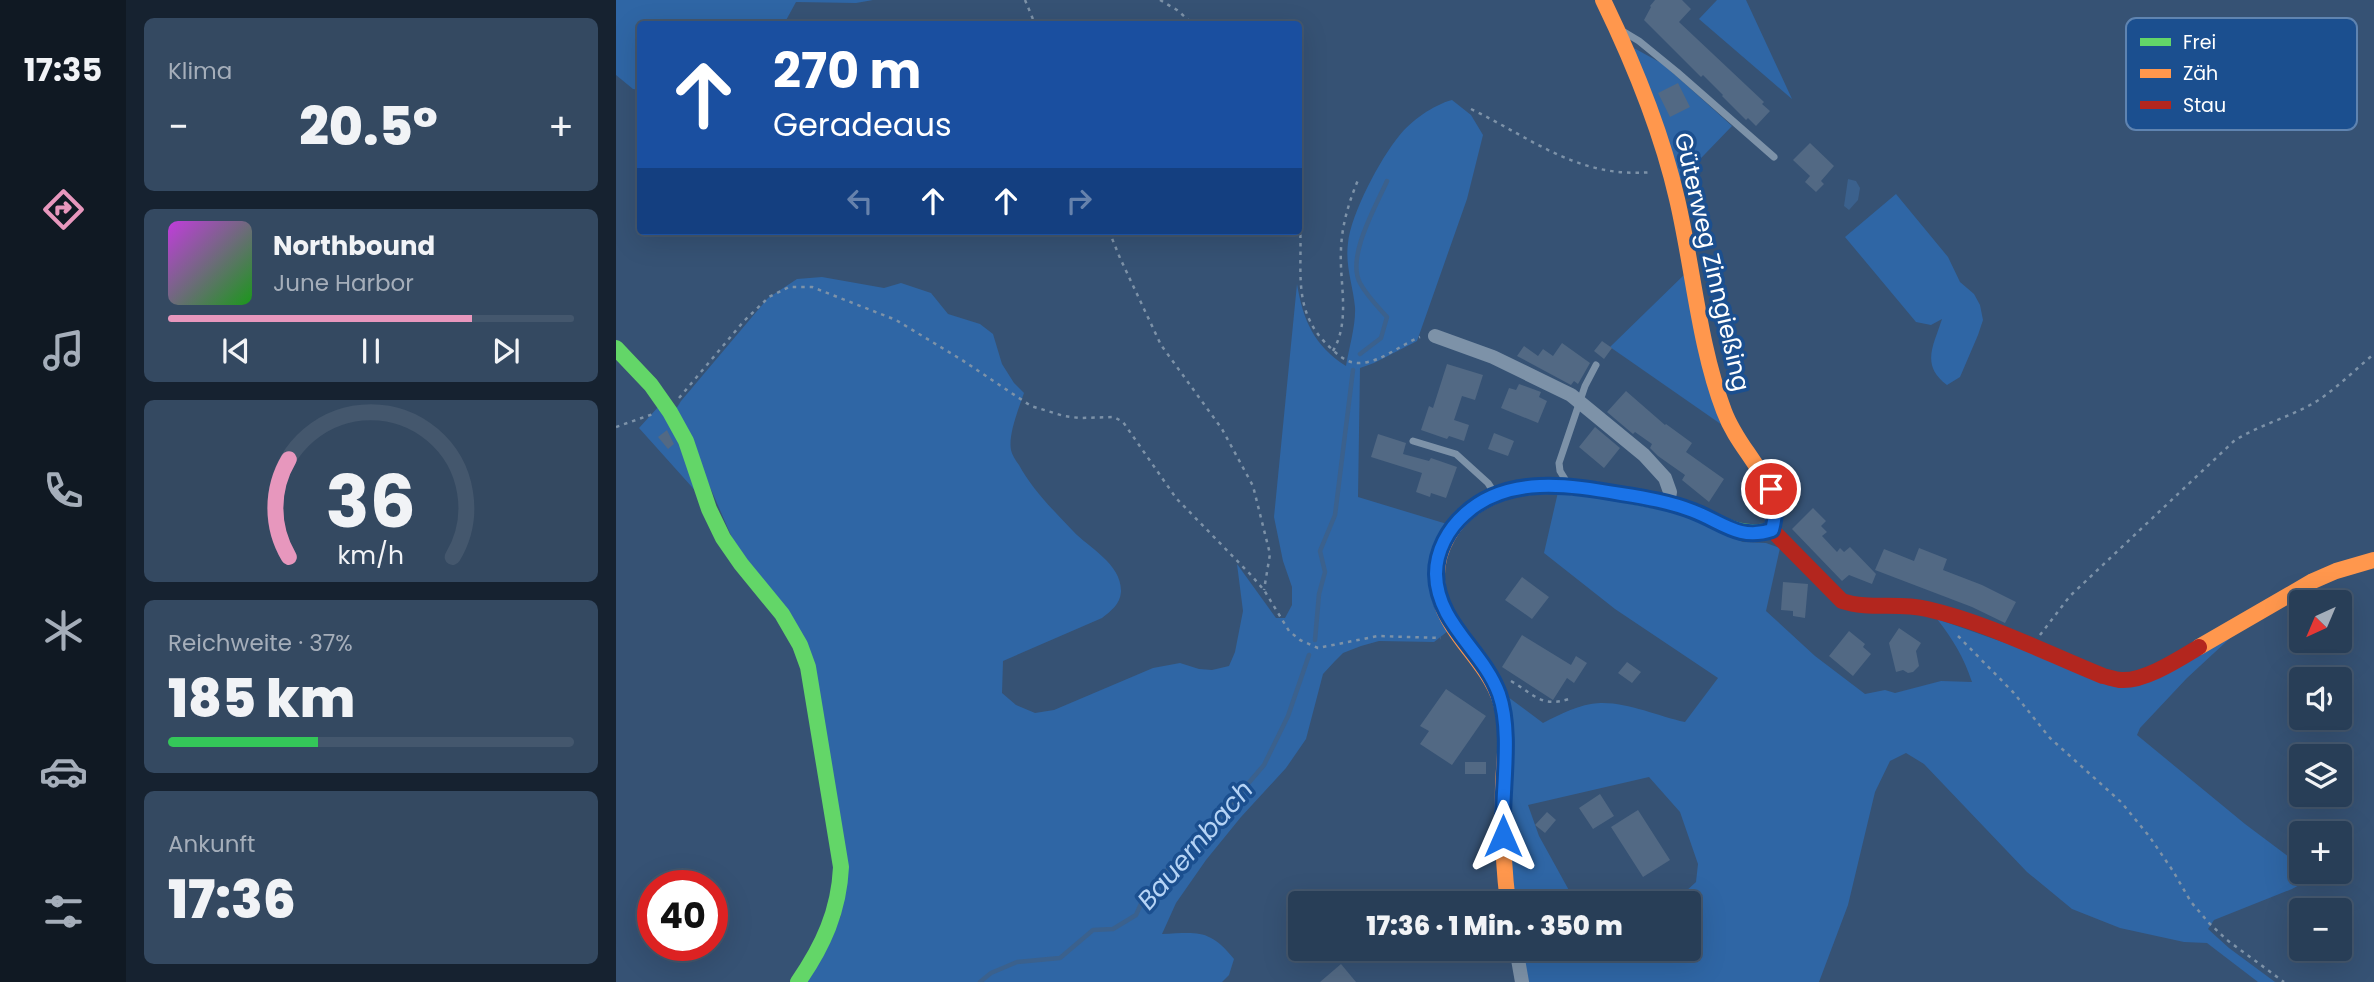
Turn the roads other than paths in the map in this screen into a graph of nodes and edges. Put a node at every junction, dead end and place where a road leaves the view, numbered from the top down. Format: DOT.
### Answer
graph roads {
  1 [pos="1603,0"];
  2 [pos="1617,29"];
  3 [pos="1774,157"];
  4 [pos="1435,336"];
  5 [pos="616,348"];
  6 [pos="1596,365"];
  7 [pos="1580,402"];
  8 [pos="1413,441"];
  9 [pos="1571,487"];
  10 [pos="1496,494"];
  11 [pos="1668,503"];
  12 [pos="1772,530"];
  13 [pos="2374,560"];
  14 [pos="1507,891"];
  15 [pos="1518,961"];
  16 [pos="798,982"];
  17 [pos="1522,982"];
  1 -- 2 [label="street, Güterweg Zinngießing"];
  2 -- 3 [label="lane"];
  2 -- 12 [label="street, Güterweg Zinngießing"];
  4 -- 7 [label="street"];
  5 -- 16 [label="street"];
  6 -- 7 [label="lane"];
  7 -- 9 [label="lane"];
  7 -- 11 [label="street"];
  8 -- 10 [label="lane"];
  9 -- 10 [label="street"];
  9 -- 11 [label="street"];
  10 -- 14 [label="street"];
  11 -- 12 [label="street"];
  12 -- 13 [label="street"];
  15 -- 17 [label="street"];
}
